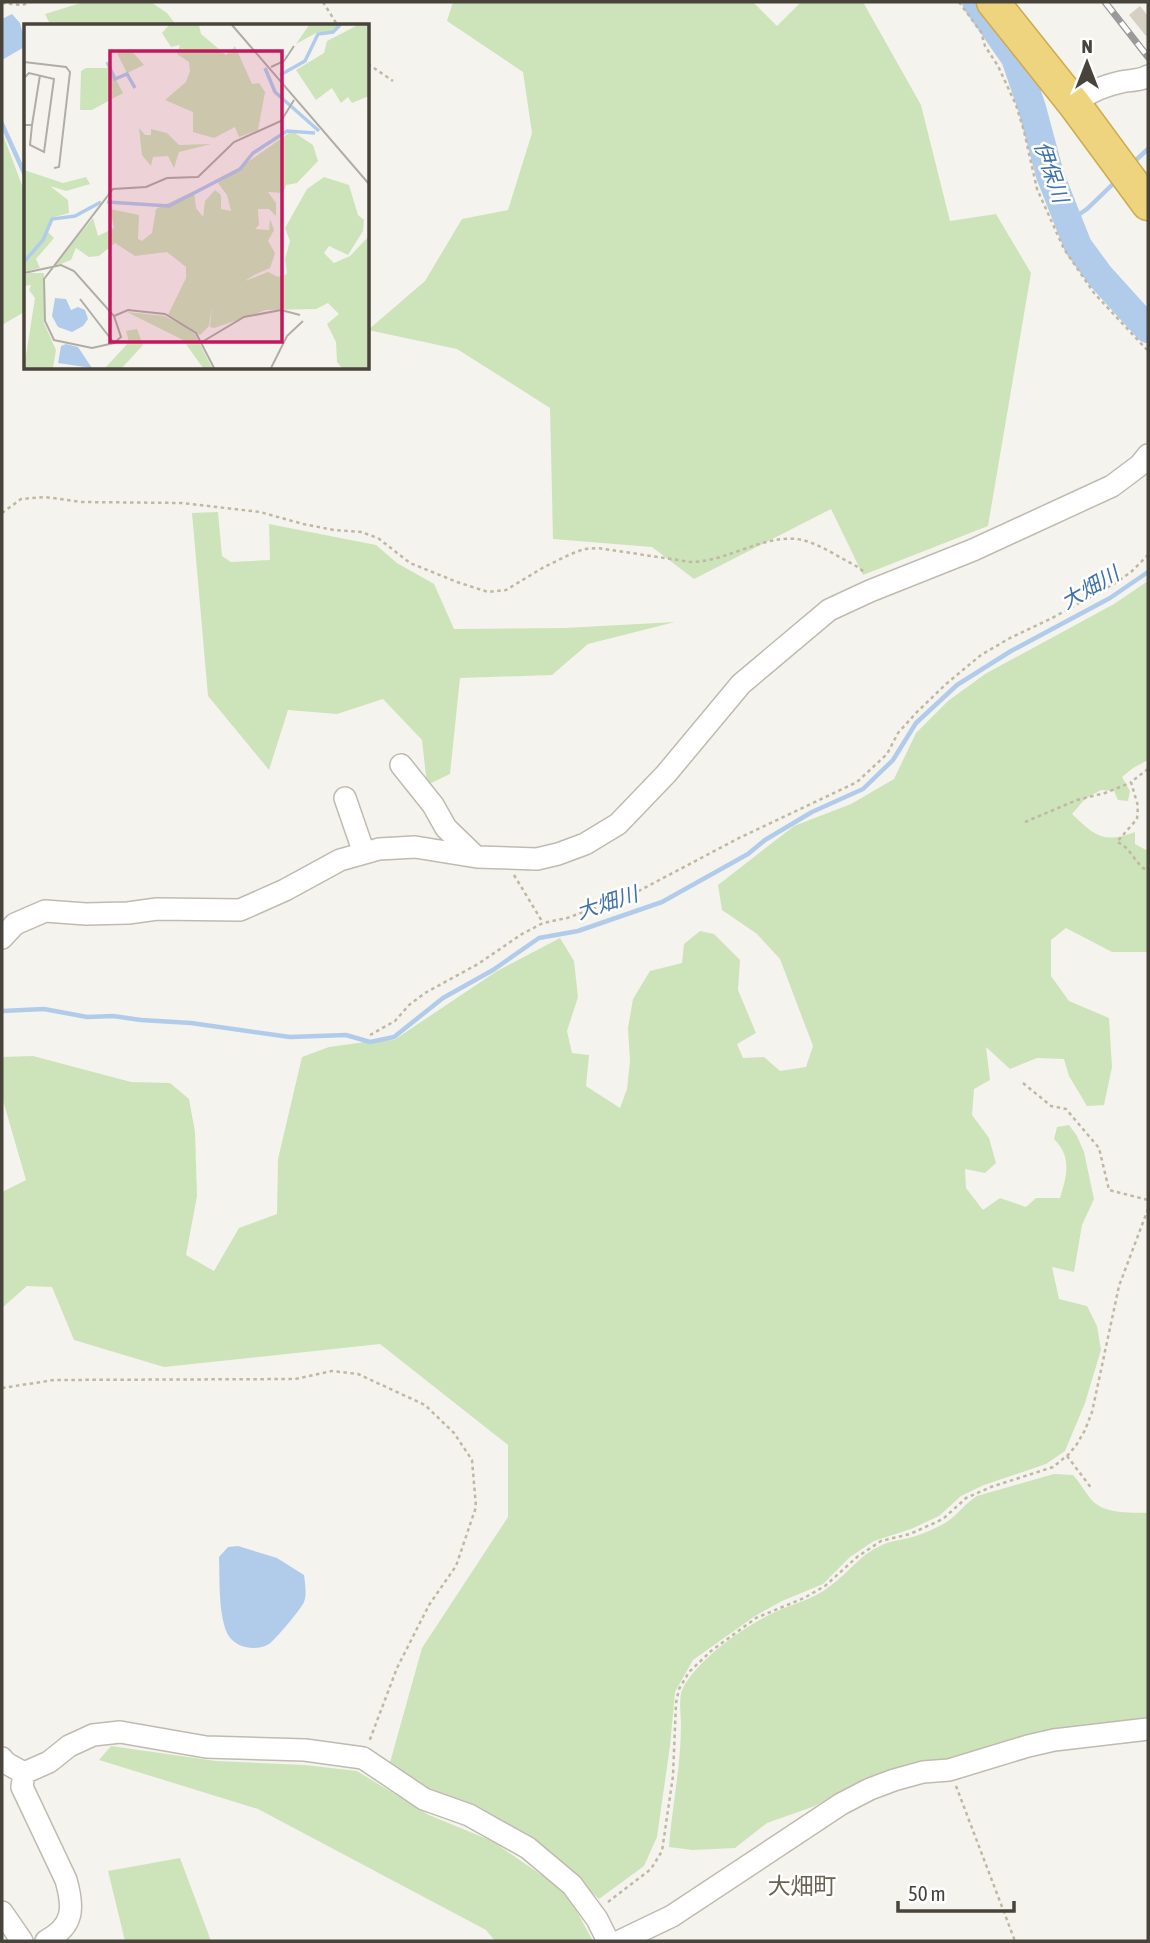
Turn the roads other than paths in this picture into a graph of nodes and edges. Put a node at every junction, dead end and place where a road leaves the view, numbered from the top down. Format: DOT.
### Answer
graph roads {
  1 [pos="993,2"];
  2 [pos="1148,76"];
  3 [pos="1075,105"];
  4 [pos="1148,204"];
  5 [pos="1148,455"];
  6 [pos="401,765"];
  7 [pos="345,798"];
  8 [pos="364,853"];
  9 [pos="475,856"];
  10 [pos="2,938"];
  11 [pos="1148,1729"];
  12 [pos="2,1758"];
  13 [pos="24,1773"];
  14 [pos="2,1912"];
  15 [pos="22,1941"];
  16 [pos="46,1941"];
  17 [pos="608,1941"];
  18 [pos="620,1941"];
  1 -- 3 [label="highway"];
  2 -- 3 [label="street"];
  3 -- 4 [label="highway"];
  5 -- 9 [label="street"];
  6 -- 9 [label="street"];
  7 -- 8 [label="street"];
  8 -- 9 [label="street"];
  8 -- 10 [label="street"];
  11 -- 18 [label="street"];
  12 -- 13 [label="street"];
  13 -- 16 [label="street"];
  13 -- 17 [label="street"];
  14 -- 15 [label="street"];
}
